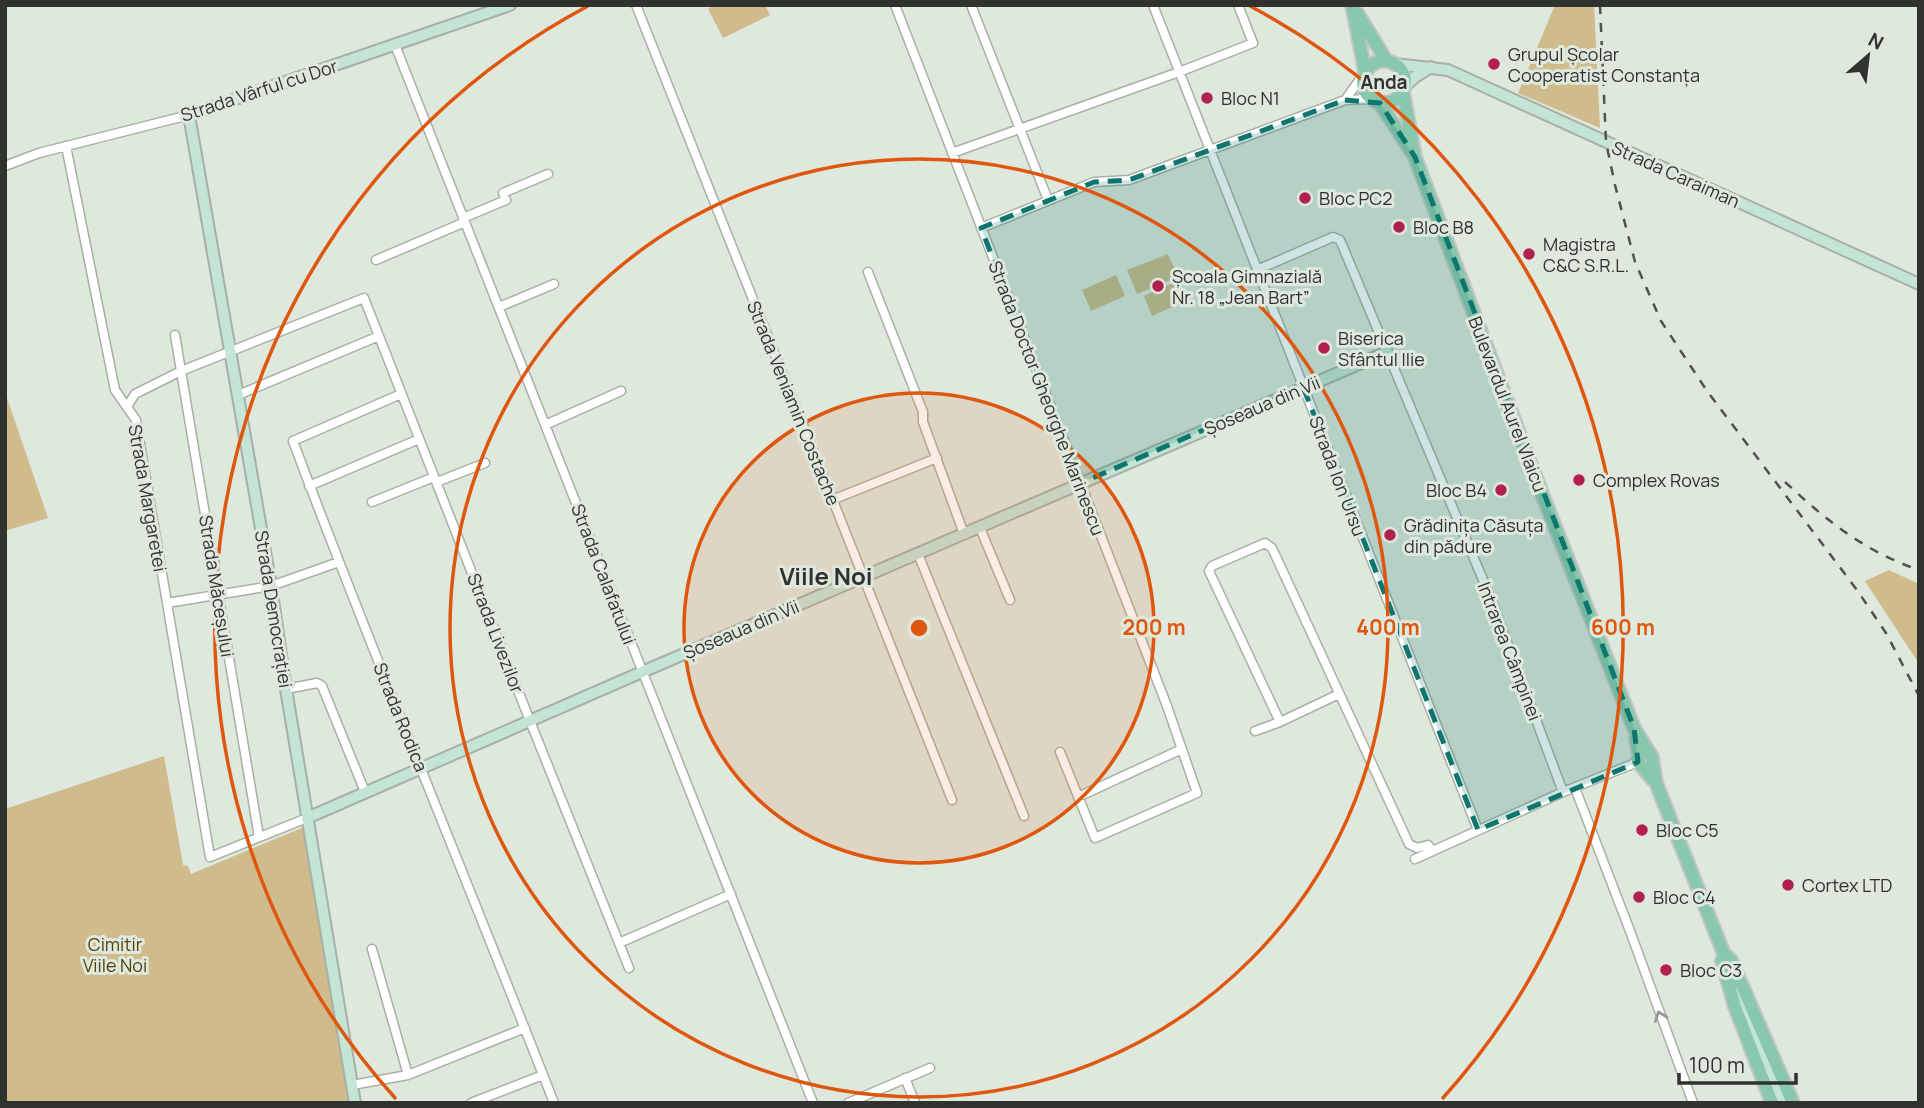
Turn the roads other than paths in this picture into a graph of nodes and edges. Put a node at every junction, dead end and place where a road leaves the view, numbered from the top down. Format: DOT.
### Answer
graph roads {
  1 [pos="510,5"];
  2 [pos="636,5"];
  3 [pos="895,5"];
  4 [pos="971,5"];
  5 [pos="1153,5"];
  6 [pos="1238,5"];
  7 [pos="1352,5"];
  8 [pos="395,45"];
  9 [pos="1391,62"];
  10 [pos="1431,67"];
  11 [pos="1180,72"];
  12 [pos="1364,73"];
  13 [pos="1404,89"];
  14 [pos="1345,100"];
  15 [pos="1376,101"];
  16 [pos="190,115"];
  17 [pos="1021,128"];
  18 [pos="66,146"];
  19 [pos="1210,150"];
  20 [pos="952,153"];
  21 [pos="1415,157"];
  22 [pos="5,166"];
  23 [pos="548,174"];
  24 [pos="1048,200"];
  25 [pos="464,220"];
  26 [pos="981,228"];
  27 [pos="376,260"];
  28 [pos="1257,270"];
  29 [pos="868,272"];
  30 [pos="554,284"];
  31 [pos="1919,284"];
  32 [pos="499,307"];
  33 [pos="175,335"];
  34 [pos="379,336"];
  35 [pos="231,351"];
  36 [pos="1387,352"];
  37 [pos="181,372"];
  38 [pos="1303,387"];
  39 [pos="621,391"];
  40 [pos="401,394"];
  41 [pos="238,395"];
  42 [pos="127,407"];
  43 [pos="545,425"];
  44 [pos="419,439"];
  45 [pos="937,458"];
  46 [pos="485,463"];
  47 [pos="436,480"];
  48 [pos="1081,483"];
  49 [pos="309,486"];
  50 [pos="832,500"];
  51 [pos="372,502"];
  52 [pos="980,528"];
  53 [pos="964,534"];
  54 [pos="918,554"];
  55 [pos="339,562"];
  56 [pos="863,577"];
  57 [pos="271,586"];
  58 [pos="219,596"];
  59 [pos="1010,600"];
  60 [pos="167,603"];
  61 [pos="642,671"];
  62 [pos="286,689"];
  63 [pos="1339,695"];
  64 [pos="530,720"];
  65 [pos="1280,722"];
  66 [pos="1255,731"];
  67 [pos="1182,749"];
  68 [pos="1060,752"];
  69 [pos="1644,759"];
  70 [pos="421,768"];
  71 [pos="1575,788"];
  72 [pos="365,792"];
  73 [pos="1563,792"];
  74 [pos="1078,797"];
  75 [pos="952,800"];
  76 [pos="1024,816"];
  77 [pos="307,818"];
  78 [pos="1478,830"];
  79 [pos="259,837"];
  80 [pos="1433,851"];
  81 [pos="210,857"];
  82 [pos="1415,859"];
  83 [pos="731,894"];
  84 [pos="619,943"];
  85 [pos="372,949"];
  86 [pos="1724,954"];
  87 [pos="629,968"];
  88 [pos="525,1028"];
  89 [pos="930,1068"];
  90 [pos="408,1075"];
  91 [pos="543,1075"];
  92 [pos="905,1078"];
  93 [pos="352,1085"];
  94 [pos="853,1102"];
  95 [pos="355,1103"];
  96 [pos="471,1103"];
  97 [pos="554,1103"];
  98 [pos="813,1103"];
  99 [pos="915,1103"];
  100 [pos="1693,1103"];
  101 [pos="1772,1103"];
  102 [pos="1783,1103"];
  103 [pos="1793,1103"];
  1 -- 8 [label="street, Strada Vârful cu Dor"];
  2 -- 50 [label="street, Strada Veniamin Costache"];
  3 -- 20 [label="street, Strada Doctor Gheorghe Marinescu"];
  4 -- 17 [label="street"];
  5 -- 11 [label="street, Strada Ion Ursu"];
  6 -- 11 [label="street"];
  7 -- 9 [label="main road"];
  7 -- 12 [label="main road"];
  8 -- 16 [label="street, Strada Vârful cu Dor"];
  8 -- 25 [label="street, Strada Calafatului"];
  9 -- 10 [label="street, Strada Caraiman"];
  9 -- 12 [label="main road"];
  9 -- 13 [label="main road"];
  10 -- 13 [label="street"];
  10 -- 31 [label="street, Strada Caraiman"];
  11 -- 17 [label="street"];
  11 -- 19 [label="street, Strada Ion Ursu"];
  12 -- 14 [label="street"];
  12 -- 15 [label="main road"];
  13 -- 15 [label="main road"];
  13 -- 21 [label="main road, Bulevardul Aurel Vlaicu"];
  14 -- 15 [label="street"];
  14 -- 19 [label="street"];
  15 -- 21 [label="main road, Bulevardul Aurel Vlaicu"];
  16 -- 18 [label="street, Strada Vârful cu Dor"];
  16 -- 35 [label="street, Strada Democrației"];
  17 -- 20 [label="street"];
  17 -- 24 [label="street"];
  18 -- 22 [label="street, Strada Vârful cu Dor"];
  18 -- 42 [label="street, Strada Margaretei"];
  19 -- 24 [label="street"];
  19 -- 28 [label="street, Strada Ion Ursu"];
  20 -- 26 [label="street, Strada Doctor Gheorghe Marinescu"];
  21 -- 69 [label="main road, Bulevardul Aurel Vlaicu"];
  23 -- 25 [label="street"];
  24 -- 26 [label="street"];
  25 -- 27 [label="street"];
  25 -- 32 [label="street, Strada Calafatului"];
  26 -- 48 [label="street, Strada Doctor Gheorghe Marinescu"];
  28 -- 36 [label="street, Intrarea Câmpinei"];
  28 -- 38 [label="street, Strada Ion Ursu"];
  29 -- 45 [label="street"];
  30 -- 32 [label="street"];
  32 -- 43 [label="street, Strada Calafatului"];
  33 -- 37 [label="street, Strada Măceșului"];
  34 -- 35 [label="street, Strada Livezilor"];
  34 -- 40 [label="street, Strada Livezilor"];
  34 -- 41 [label="street"];
  35 -- 37 [label="street"];
  35 -- 41 [label="street, Strada Democrației"];
  36 -- 38 [label="street, Șoseaua din Vii"];
  36 -- 73 [label="street, Intrarea Câmpinei"];
  37 -- 42 [label="street"];
  37 -- 58 [label="street, Strada Măceșului"];
  38 -- 48 [label="street, Șoseaua din Vii"];
  38 -- 78 [label="street, Strada Ion Ursu"];
  39 -- 43 [label="street"];
  40 -- 44 [label="street, Strada Livezilor"];
  40 -- 49 [label="street, Strada Rodica"];
  41 -- 57 [label="street, Strada Democrației"];
  42 -- 60 [label="street, Strada Margaretei"];
  43 -- 61 [label="street, Strada Calafatului"];
  44 -- 47 [label="street, Strada Livezilor"];
  44 -- 49 [label="street"];
  45 -- 50 [label="street"];
  45 -- 53 [label="street"];
  46 -- 47 [label="street"];
  47 -- 51 [label="street"];
  47 -- 64 [label="street, Strada Livezilor"];
  48 -- 52 [label="street, Șoseaua din Vii"];
  48 -- 67 [label="street, Strada Doctor Gheorghe Marinescu"];
  49 -- 55 [label="street, Strada Rodica"];
  50 -- 56 [label="street, Strada Veniamin Costache"];
  52 -- 53 [label="street, Șoseaua din Vii"];
  52 -- 59 [label="street"];
  53 -- 54 [label="street, Șoseaua din Vii"];
  54 -- 56 [label="street, Șoseaua din Vii"];
  54 -- 76 [label="street"];
  55 -- 57 [label="street"];
  55 -- 70 [label="street, Strada Rodica"];
  56 -- 61 [label="street, Șoseaua din Vii"];
  56 -- 75 [label="street, Strada Veniamin Costache"];
  57 -- 58 [label="street"];
  57 -- 62 [label="street, Strada Democrației"];
  58 -- 60 [label="street"];
  58 -- 79 [label="street, Strada Măceșului"];
  60 -- 81 [label="street, Strada Margaretei"];
  61 -- 64 [label="street, Șoseaua din Vii"];
  61 -- 83 [label="street, Strada Calafatului"];
  62 -- 72 [label="street"];
  62 -- 77 [label="street, Strada Democrației"];
  63 -- 65 [label="street"];
  63 -- 65 [label="street"];
  63 -- 80 [label="street"];
  64 -- 70 [label="street, Șoseaua din Vii"];
  64 -- 84 [label="street, Strada Livezilor"];
  65 -- 66 [label="street"];
  67 -- 74 [label="street"];
  67 -- 74 [label="street, Strada Doctor Gheorghe Marinescu"];
  68 -- 74 [label="street"];
  69 -- 71 [label="street"];
  69 -- 86 [label="main road, Bulevardul Aurel Vlaicu"];
  70 -- 72 [label="street, Șoseaua din Vii"];
  70 -- 88 [label="street, Strada Rodica"];
  71 -- 73 [label="street"];
  100 -- 71 [label="street, one-way"];
  72 -- 77 [label="street, Șoseaua din Vii"];
  73 -- 78 [label="street"];
  77 -- 79 [label="street, Șoseaua din Vii"];
  77 -- 93 [label="street, Strada Democrației"];
  78 -- 80 [label="street"];
  79 -- 81 [label="street, Șoseaua din Vii"];
  80 -- 82 [label="street"];
  83 -- 84 [label="street"];
  83 -- 98 [label="street, Strada Calafatului"];
  84 -- 87 [label="street, Strada Livezilor"];
  85 -- 90 [label="street"];
  86 -- 101 [label="main road, Bulevardul Aurel Vlaicu"];
  86 -- 102 [label="street, Bulevardul Aurel Vlaicu"];
  86 -- 103 [label="main road, Bulevardul Aurel Vlaicu"];
  88 -- 90 [label="street"];
  88 -- 91 [label="street, Strada Rodica"];
  89 -- 92 [label="street"];
  90 -- 93 [label="street"];
  91 -- 96 [label="street"];
  91 -- 97 [label="street, Strada Rodica"];
  92 -- 94 [label="street"];
  92 -- 99 [label="street"];
  93 -- 95 [label="street, Strada Democrației"];
}
